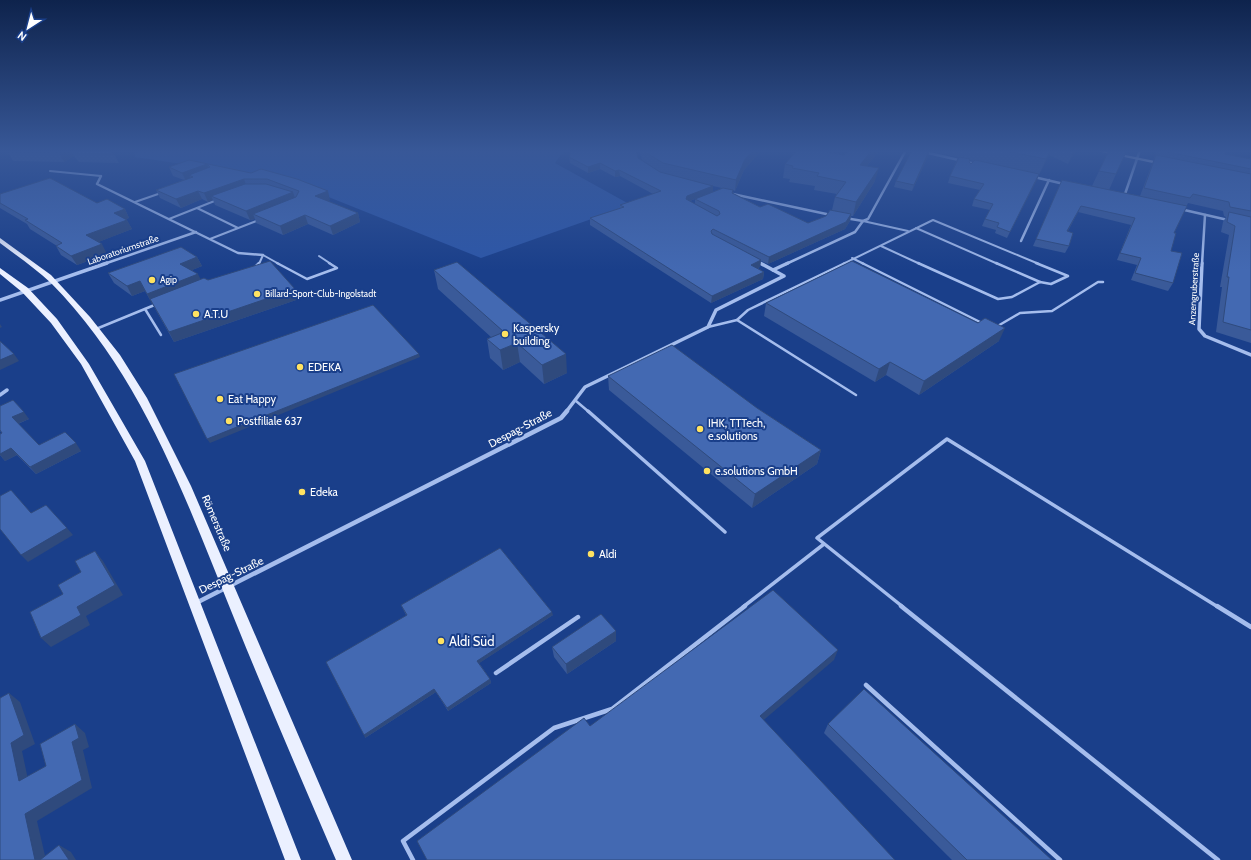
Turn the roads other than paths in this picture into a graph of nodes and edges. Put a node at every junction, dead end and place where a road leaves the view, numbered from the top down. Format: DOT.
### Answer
graph roads {
  1 [pos="110,190"];
  2 [pos="884,190"];
  3 [pos="1044,190"];
  4 [pos="1126,190"];
  5 [pos="722,191"];
  6 [pos="163,192"];
  7 [pos="1117,195"];
  8 [pos="1124,197"];
  9 [pos="1129,198"];
  10 [pos="218,200"];
  11 [pos="135,202"];
  12 [pos="197,208"];
  13 [pos="1177,209"];
  14 [pos="834,215"];
  15 [pos="1205,215"];
  16 [pos="265,217"];
  17 [pos="841,217"];
  18 [pos="169,219"];
  19 [pos="863,221"];
  20 [pos="1236,222"];
  21 [pos="238,228"];
  22 [pos="916,228"];
  23 [pos="908,231"];
  24 [pos="196,232"];
  25 [pos="210,239"];
  26 [pos="0,240"];
  27 [pos="1021,242"];
  28 [pos="881,246"];
  29 [pos="263,255"];
  30 [pos="319,256"];
  31 [pos="852,258"];
  32 [pos="753,259"];
  33 [pos="251,268"];
  34 [pos="0,270"];
  35 [pos="773,270"];
  36 [pos="53,281"];
  37 [pos="1040,282"];
  38 [pos="1103,282"];
  39 [pos="25,290"];
  40 [pos="0,300"];
  41 [pos="159,303"];
  42 [pos="145,309"];
  43 [pos="737,320"];
  44 [pos="988,326"];
  45 [pos="708,327"];
  46 [pos="96,329"];
  47 [pos="994,329"];
  48 [pos="161,335"];
  49 [pos="1251,355"];
  50 [pos="7,390"];
  51 [pos="0,395"];
  52 [pos="856,395"];
  53 [pos="576,401"];
  54 [pos="725,532"];
  55 [pos="824,544"];
  56 [pos="229,587"];
  57 [pos="194,604"];
  58 [pos="578,617"];
  59 [pos="1251,627"];
  60 [pos="496,673"];
  61 [pos="866,685"];
  62 [pos="293,860"];
  63 [pos="344,860"];
  64 [pos="413,860"];
  65 [pos="1060,860"];
  66 [pos="1218,860"];
  1 -- 11 [label="street"];
  2 -- 19 [label="street"];
  3 -- 27 [label="street"];
  4 -- 8 [label="street"];
  5 -- 14 [label="street"];
  6 -- 11 [label="lane"];
  7 -- 8 [label="street"];
  8 -- 9 [label="street"];
  10 -- 12 [label="lane"];
  11 -- 18 [label="street"];
  12 -- 18 [label="lane"];
  12 -- 21 [label="lane"];
  13 -- 15 [label="street"];
  15 -- 20 [label="street"];
  15 -- 49 [label="street, Anzengruberstraße"];
  16 -- 21 [label="lane"];
  17 -- 19 [label="street"];
  18 -- 24 [label="street"];
  19 -- 23 [label="lane"];
  19 -- 35 [label="street"];
  21 -- 25 [label="lane"];
  22 -- 23 [label="lane"];
  22 -- 37 [label="lane"];
  22 -- 37 [label="lane"];
  23 -- 28 [label="lane"];
  24 -- 25 [label="street"];
  24 -- 36 [label="street, Laboratoriumstraße"];
  25 -- 29 [label="street"];
  26 -- 36 [label="main road, Römerstraße"];
  28 -- 31 [label="lane"];
  28 -- 37 [label="lane"];
  29 -- 30 [label="lane"];
  29 -- 33 [label="lane"];
  31 -- 43 [label="lane"];
  31 -- 44 [label="lane"];
  32 -- 35 [label="street"];
  34 -- 39 [label="main road"];
  35 -- 45 [label="street"];
  36 -- 39 [label="street, Laboratoriumstraße"];
  36 -- 46 [label="main road, Römerstraße"];
  38 -- 47 [label="lane"];
  39 -- 40 [label="street, Laboratoriumstraße"];
  39 -- 57 [label="main road"];
  41 -- 42 [label="lane"];
  42 -- 46 [label="lane"];
  42 -- 48 [label="lane"];
  43 -- 45 [label="lane"];
  43 -- 52 [label="lane"];
  45 -- 53 [label="street, Despag-Straße"];
  46 -- 56 [label="main road, Römerstraße"];
  50 -- 51 [label="street"];
  53 -- 54 [label="lane"];
  53 -- 56 [label="street, Despag-Straße"];
  55 -- 59 [label="lane"];
  55 -- 64 [label="lane"];
  55 -- 66 [label="lane"];
  56 -- 57 [label="street, Despag-Straße"];
  56 -- 63 [label="main road, Römerstraße"];
  57 -- 62 [label="main road"];
  58 -- 60 [label="lane"];
  61 -- 65 [label="lane"];
}
